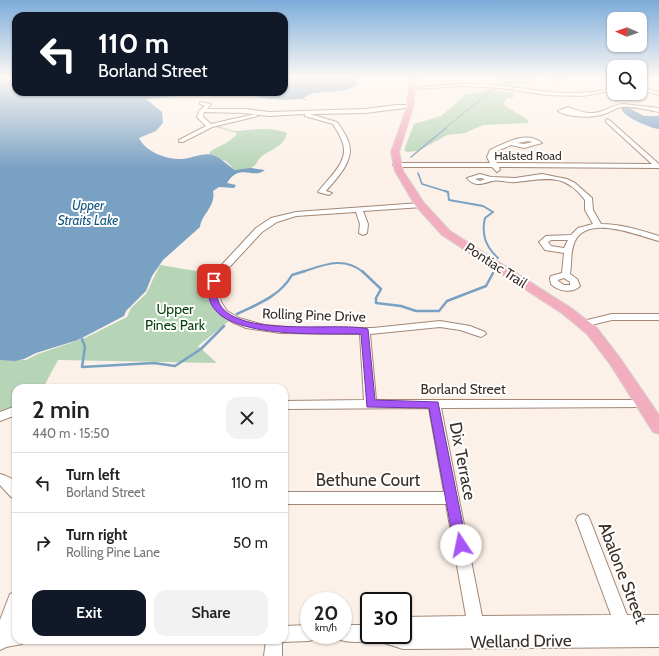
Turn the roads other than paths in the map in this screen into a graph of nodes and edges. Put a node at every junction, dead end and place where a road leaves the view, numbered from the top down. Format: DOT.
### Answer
graph roads {
  1 [pos="207,108"];
  2 [pos="610,108"];
  3 [pos="640,108"];
  4 [pos="409,110"];
  5 [pos="659,110"];
  6 [pos="204,111"];
  7 [pos="365,111"];
  8 [pos="305,113"];
  9 [pos="580,113"];
  10 [pos="268,114"];
  11 [pos="346,117"];
  12 [pos="608,121"];
  13 [pos="210,126"];
  14 [pos="181,141"];
  15 [pos="512,144"];
  16 [pos="491,154"];
  17 [pos="396,165"];
  18 [pos="494,166"];
  19 [pos="502,166"];
  20 [pos="658,166"];
  21 [pos="491,179"];
  22 [pos="500,180"];
  23 [pos="510,180"];
  24 [pos="329,193"];
  25 [pos="420,205"];
  26 [pos="359,210"];
  27 [pos="598,226"];
  28 [pos="363,232"];
  29 [pos="573,237"];
  30 [pos="659,239"];
  31 [pos="567,251"];
  32 [pos="566,275"];
  33 [pos="659,317"];
  34 [pos="583,324"];
  35 [pos="365,331"];
  36 [pos="481,334"];
  37 [pos="642,403"];
  38 [pos="370,404"];
  39 [pos="434,404"];
  40 [pos="288,405"];
  41 [pos="12,412"];
  42 [pos="0,417"];
  43 [pos="659,428"];
  44 [pos="0,479"];
  45 [pos="12,488"];
  46 [pos="288,498"];
  47 [pos="452,498"];
  48 [pos="583,520"];
  49 [pos="12,616"];
  50 [pos="622,622"];
  51 [pos="476,623"];
  52 [pos="659,623"];
  53 [pos="412,625"];
  54 [pos="288,634"];
  55 [pos="300,634"];
  56 [pos="628,639"];
  57 [pos="659,639"];
  58 [pos="6,640"];
  59 [pos="412,641"];
  60 [pos="479,642"];
  61 [pos="274,644"];
  62 [pos="273,656"];
  1 -- 6 [label="street"];
  2 -- 9 [label="street"];
  3 -- 5 [label="street"];
  4 -- 7 [label="street"];
  4 -- 17 [label="main road"];
  6 -- 10 [label="street"];
  6 -- 13 [label="street"];
  7 -- 8 [label="street"];
  7 -- 11 [label="street"];
  8 -- 10 [label="street"];
  8 -- 24 [label="street"];
  10 -- 13 [label="street"];
  12 -- 20 [label="street"];
  13 -- 14 [label="street"];
  15 -- 16 [label="street"];
  16 -- 18 [label="street"];
  16 -- 19 [label="street"];
  17 -- 18 [label="street, Halsted Road"];
  17 -- 25 [label="main road, Pontiac Trail"];
  18 -- 19 [label="street, Halsted Road"];
  18 -- 22 [label="street"];
  19 -- 20 [label="street, Halsted Road"];
  19 -- 23 [label="street"];
  21 -- 22 [label="street"];
  22 -- 23 [label="street"];
  23 -- 27 [label="street"];
  25 -- 26 [label="street, Rolling Pine Drive"];
  25 -- 34 [label="main road, Pontiac Trail"];
  26 -- 28 [label="street"];
  26 -- 35 [label="street, Rolling Pine Drive"];
  27 -- 29 [label="street"];
  27 -- 30 [label="street"];
  29 -- 31 [label="street"];
  29 -- 31 [label="street"];
  31 -- 32 [label="street"];
  33 -- 34 [label="street"];
  34 -- 37 [label="main road, Pontiac Trail"];
  35 -- 36 [label="street, Rolling Pine Drive"];
  35 -- 38 [label="street"];
  37 -- 39 [label="street, Borland Street"];
  37 -- 43 [label="main road, Pontiac Trail"];
  38 -- 39 [label="street, Borland Street"];
  38 -- 40 [label="street, Borland Street"];
  39 -- 47 [label="street, Dix Terrace"];
  41 -- 42 [label="street"];
  44 -- 45 [label="street"];
  46 -- 47 [label="street, Bethune Court"];
  47 -- 51 [label="street, Dix Terrace"];
  48 -- 50 [label="street, Abalone Street"];
  49 -- 58 [label="street"];
  50 -- 51 [label="street, Welland Drive"];
  50 -- 52 [label="street, Welland Drive"];
  50 -- 56 [label="street, Abalone Street"];
  51 -- 53 [label="street, Welland Drive"];
  51 -- 60 [label="street, Dix Terrace"];
  54 -- 55 [label="street"];
  56 -- 57 [label="street, Welland Drive"];
  56 -- 60 [label="street, Welland Drive"];
  59 -- 60 [label="street, Welland Drive"];
  61 -- 62 [label="street"];
}
